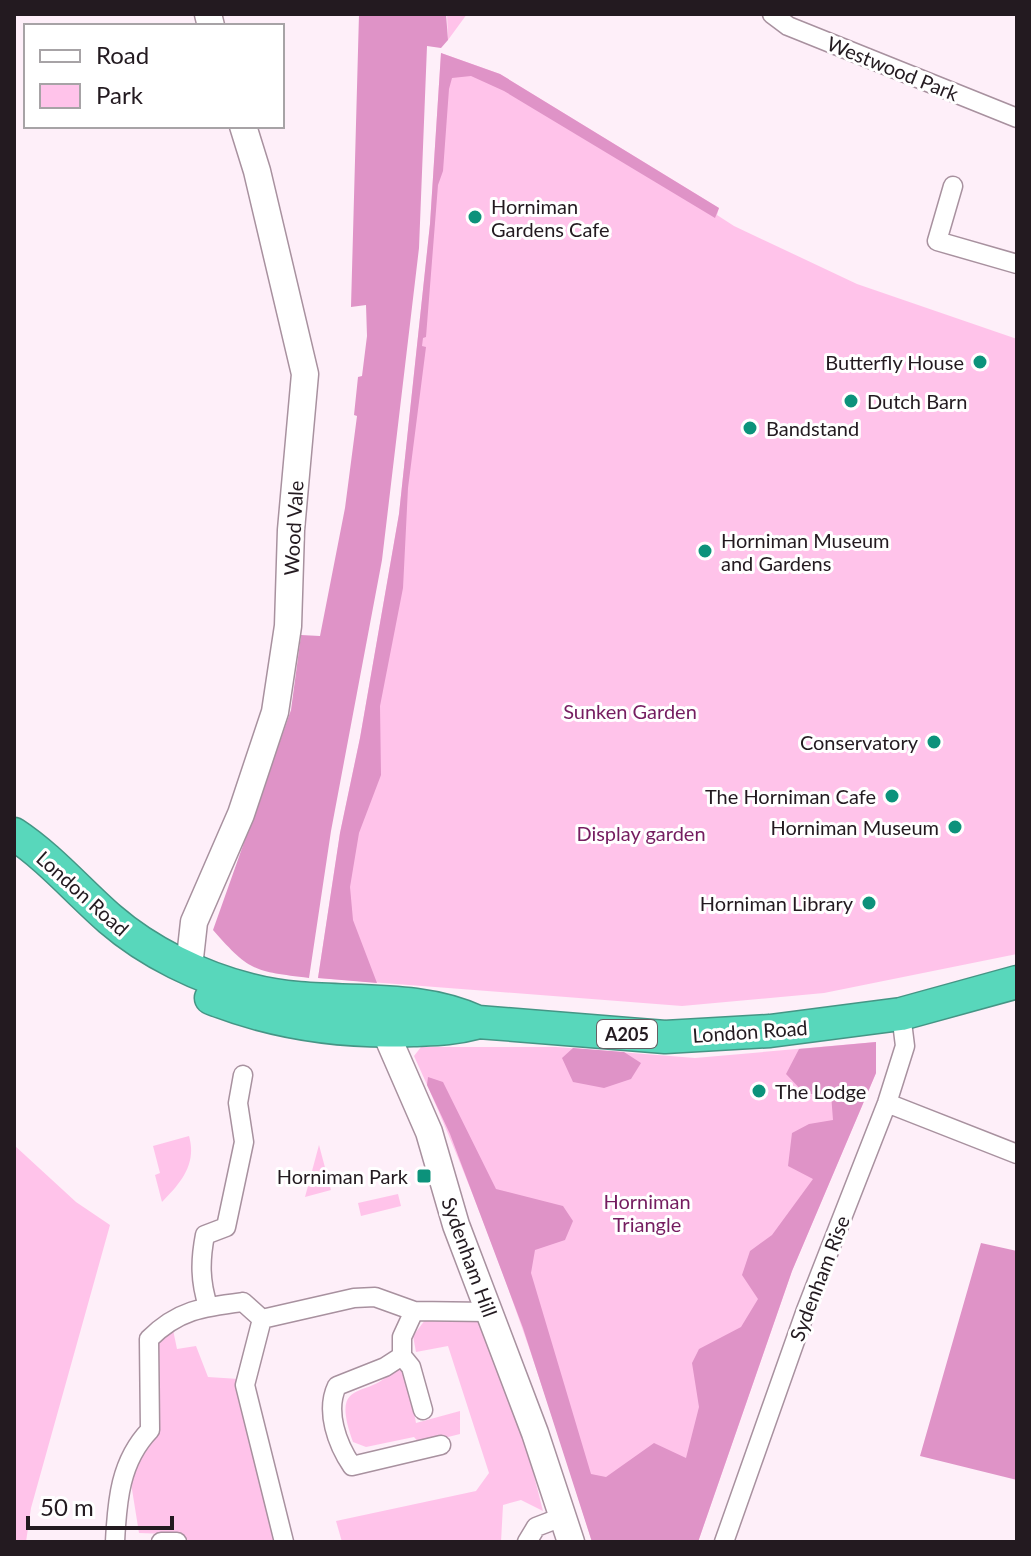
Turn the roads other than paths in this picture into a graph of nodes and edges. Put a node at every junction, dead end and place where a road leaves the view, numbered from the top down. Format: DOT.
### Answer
graph roads {
  1 [pos="772,14"];
  2 [pos="1017,118"];
  3 [pos="244,128"];
  4 [pos="953,186"];
  5 [pos="1017,264"];
  6 [pos="14,834"];
  7 [pos="14,854"];
  8 [pos="174,967"];
  9 [pos="1017,982"];
  10 [pos="333,1003"];
  11 [pos="901,1014"];
  12 [pos="478,1022"];
  13 [pos="385,1031"];
  14 [pos="243,1075"];
  15 [pos="887,1103"];
  16 [pos="1017,1154"];
  17 [pos="208,1306"];
  18 [pos="414,1311"];
  19 [pos="489,1312"];
  20 [pos="262,1319"];
  21 [pos="402,1356"];
  22 [pos="423,1410"];
  23 [pos="441,1445"];
  24 [pos="566,1530"];
  25 [pos="115,1542"];
  26 [pos="161,1542"];
  27 [pos="177,1542"];
  28 [pos="284,1542"];
  29 [pos="527,1542"];
  30 [pos="724,1542"];
  1 -- 2 [label="street, Westwood Park"];
  3 -- 8 [label="street, Wood Vale"];
  4 -- 5 [label="street"];
  6 -- 8 [label="highway, London Road / A205"];
  7 -- 8 [label="highway, A205"];
  8 -- 10 [label="highway, London Road / A205"];
  8 -- 13 [label="highway, London Road / A205"];
  9 -- 11 [label="highway, London Road / A205"];
  10 -- 12 [label="highway, London Road / A205"];
  10 -- 13 [label="street"];
  11 -- 12 [label="highway, London Road / A205"];
  11 -- 15 [label="street, Sydenham Rise"];
  12 -- 13 [label="highway, London Road / A205"];
  13 -- 19 [label="street, Sydenham Hill"];
  14 -- 17 [label="street"];
  15 -- 16 [label="street"];
  15 -- 30 [label="street, Sydenham Rise"];
  17 -- 20 [label="street"];
  17 -- 25 [label="street"];
  18 -- 19 [label="street"];
  18 -- 20 [label="street"];
  18 -- 21 [label="street"];
  19 -- 24 [label="street, Sydenham Hill"];
  20 -- 28 [label="street"];
  21 -- 22 [label="street"];
  21 -- 23 [label="street"];
  24 -- 29 [label="street"];
  26 -- 27 [label="street"];
}
